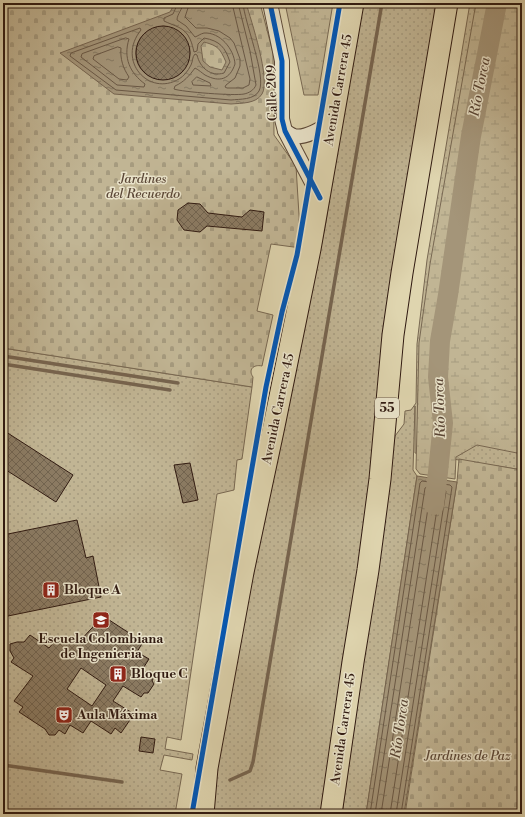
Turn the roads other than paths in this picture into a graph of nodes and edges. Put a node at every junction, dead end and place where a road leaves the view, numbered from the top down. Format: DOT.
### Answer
graph roads {
  1 [pos="270,3"];
  2 [pos="353,3"];
  3 [pos="447,3"];
  4 [pos="333,121"];
  5 [pos="285,131"];
  6 [pos="320,198"];
  7 [pos="203,814"];
  8 [pos="331,814"];
  1 -- 5 [label="street, Calle 209"];
  2 -- 4 [label="highway, Avenida Carrera 45"];
  3 -- 8 [label="highway, Avenida Carrera 45 / 55"];
  4 -- 5 [label="street, Calle 209"];
  4 -- 6 [label="highway, Avenida Carrera 45"];
  5 -- 6 [label="street, Calle 209"];
  6 -- 7 [label="highway, Avenida Carrera 45"];
}
